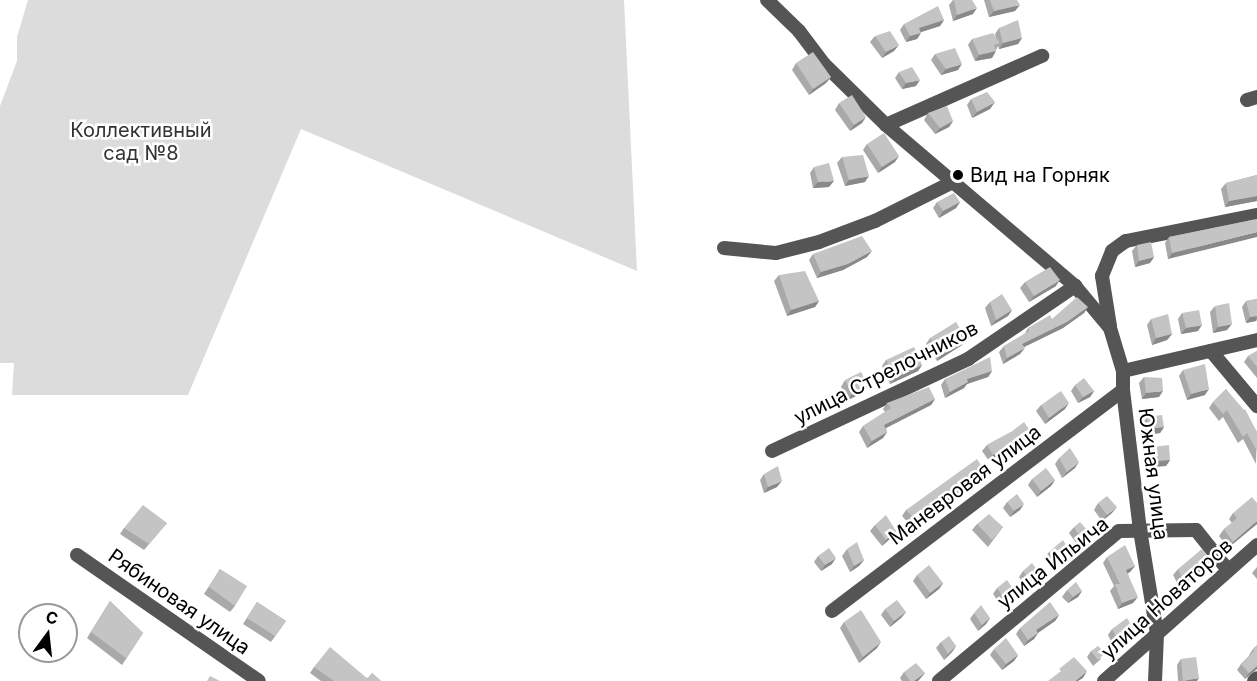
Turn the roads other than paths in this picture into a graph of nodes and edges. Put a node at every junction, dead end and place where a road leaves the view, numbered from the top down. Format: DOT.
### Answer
graph roads {
  1 [pos="767,0"];
  2 [pos="1042,56"];
  3 [pos="886,125"];
  4 [pos="953,182"];
  5 [pos="1257,215"];
  6 [pos="724,248"];
  7 [pos="1075,286"];
  8 [pos="1110,328"];
  9 [pos="1257,340"];
  10 [pos="1211,351"];
  11 [pos="1123,371"];
  12 [pos="1122,390"];
  13 [pos="1257,406"];
  14 [pos="772,451"];
  15 [pos="1140,530"];
  16 [pos="1257,545"];
  17 [pos="77,555"];
  18 [pos="1228,570"];
  19 [pos="832,611"];
  20 [pos="1157,634"];
  21 [pos="259,681"];
  22 [pos="939,681"];
  23 [pos="1104,681"];
  24 [pos="1155,681"];
  1 -- 3 [label="street, Южная улица"];
  2 -- 3 [label="street"];
  3 -- 4 [label="street, Южная улица"];
  4 -- 6 [label="street"];
  4 -- 7 [label="street, Южная улица"];
  5 -- 8 [label="street"];
  7 -- 8 [label="street, Южная улица"];
  7 -- 14 [label="street, улица Стрелочников"];
  8 -- 11 [label="street, Южная улица"];
  9 -- 10 [label="street"];
  10 -- 11 [label="street"];
  10 -- 13 [label="street"];
  11 -- 12 [label="street, Южная улица"];
  12 -- 15 [label="street, Южная улица"];
  12 -- 19 [label="street, Маневровая улица"];
  15 -- 18 [label="street, улица Ильича"];
  15 -- 20 [label="street, Южная улица"];
  15 -- 22 [label="street, улица Ильича"];
  16 -- 18 [label="street, улица Новаторов"];
  17 -- 21 [label="street, Рябиновая улица"];
  18 -- 20 [label="street, улица Новаторов"];
  20 -- 23 [label="street, улица Новаторов"];
  20 -- 24 [label="street, Южная улица"];
}
